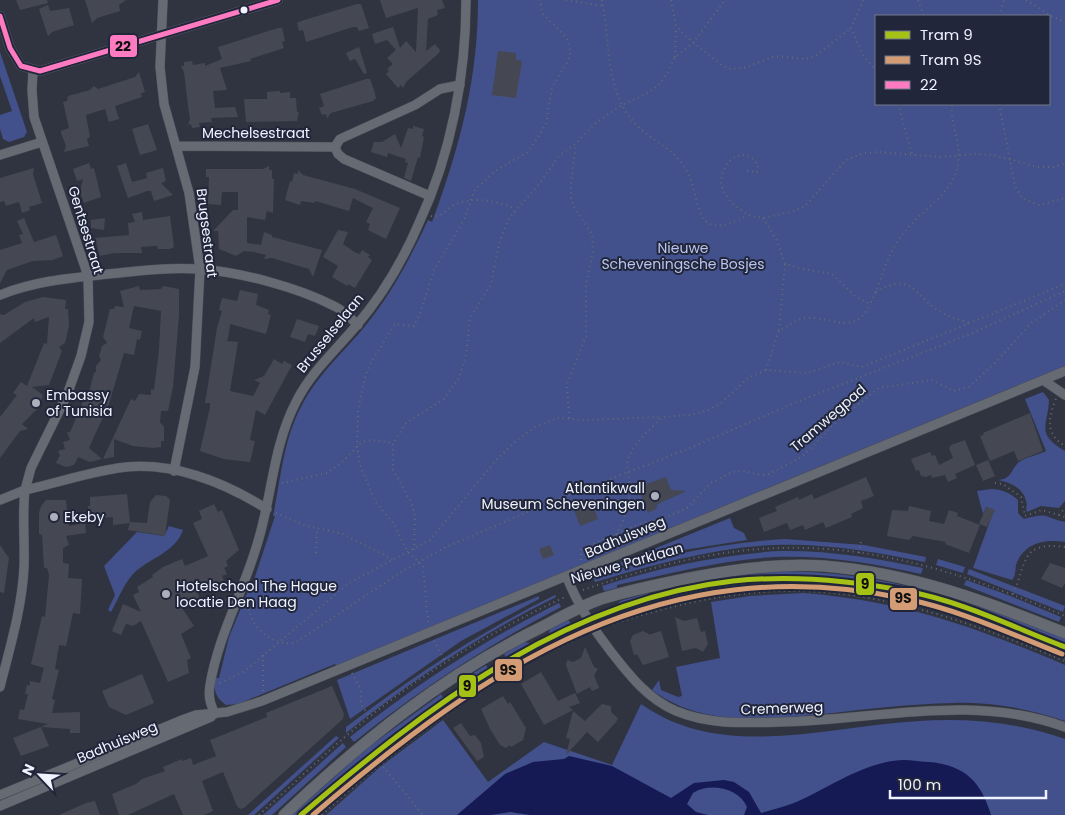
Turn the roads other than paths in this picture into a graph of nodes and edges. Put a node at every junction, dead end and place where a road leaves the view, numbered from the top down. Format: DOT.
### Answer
graph roads {
  1 [pos="163,0"];
  2 [pos="278,0"];
  3 [pos="466,0"];
  4 [pos="0,16"];
  5 [pos="161,35"];
  6 [pos="34,71"];
  7 [pos="460,85"];
  8 [pos="42,142"];
  9 [pos="176,146"];
  10 [pos="335,147"];
  11 [pos="0,155"];
  12 [pos="430,196"];
  13 [pos="200,269"];
  14 [pos="88,276"];
  15 [pos="0,295"];
  16 [pos="358,325"];
  17 [pos="1065,371"];
  18 [pos="1043,380"];
  19 [pos="1062,394"];
  20 [pos="174,471"];
  21 [pos="25,490"];
  22 [pos="0,500"];
  23 [pos="267,509"];
  24 [pos="566,576"];
  25 [pos="580,608"];
  26 [pos="1065,634"];
  27 [pos="0,687"];
  28 [pos="215,714"];
  29 [pos="1065,727"];
  30 [pos="0,795"];
  31 [pos="0,806"];
  32 [pos="284,815"];
  1 -- 5 [label="street, Brugsestraat"];
  2 -- 5 [label="street"];
  3 -- 7 [label="street, Brusselselaan"];
  4 -- 6 [label="street"];
  5 -- 6 [label="street"];
  5 -- 9 [label="street, Brugsestraat"];
  6 -- 8 [label="street, Gentsestraat"];
  7 -- 10 [label="street"];
  7 -- 12 [label="street, Brusselselaan"];
  8 -- 11 [label="street"];
  8 -- 14 [label="street, Gentsestraat"];
  9 -- 10 [label="street, Mechelsestraat"];
  9 -- 13 [label="street, Brugsestraat"];
  10 -- 12 [label="street"];
  12 -- 16 [label="street, Brusselselaan"];
  13 -- 14 [label="street"];
  13 -- 16 [label="street"];
  13 -- 20 [label="street, Brugsestraat"];
  14 -- 15 [label="street"];
  14 -- 21 [label="street, Gentsestraat"];
  16 -- 23 [label="street, Brusselselaan"];
  17 -- 18 [label="street, Badhuisweg"];
  18 -- 19 [label="street"];
  18 -- 24 [label="street, Badhuisweg"];
  20 -- 21 [label="street"];
  20 -- 23 [label="street"];
  21 -- 22 [label="street"];
  21 -- 27 [label="street, Gentsestraat"];
  23 -- 28 [label="street, Brusselselaan"];
  24 -- 25 [label="street, Cremerweg"];
  24 -- 28 [label="street, Badhuisweg"];
  25 -- 26 [label="main road, Nieuwe Parklaan"];
  25 -- 29 [label="street, Cremerweg"];
  25 -- 32 [label="main road, Nieuwe Parklaan"];
  28 -- 30 [label="street, Badhuisweg"];
  28 -- 31 [label="street, Badhuisweg"];
}
